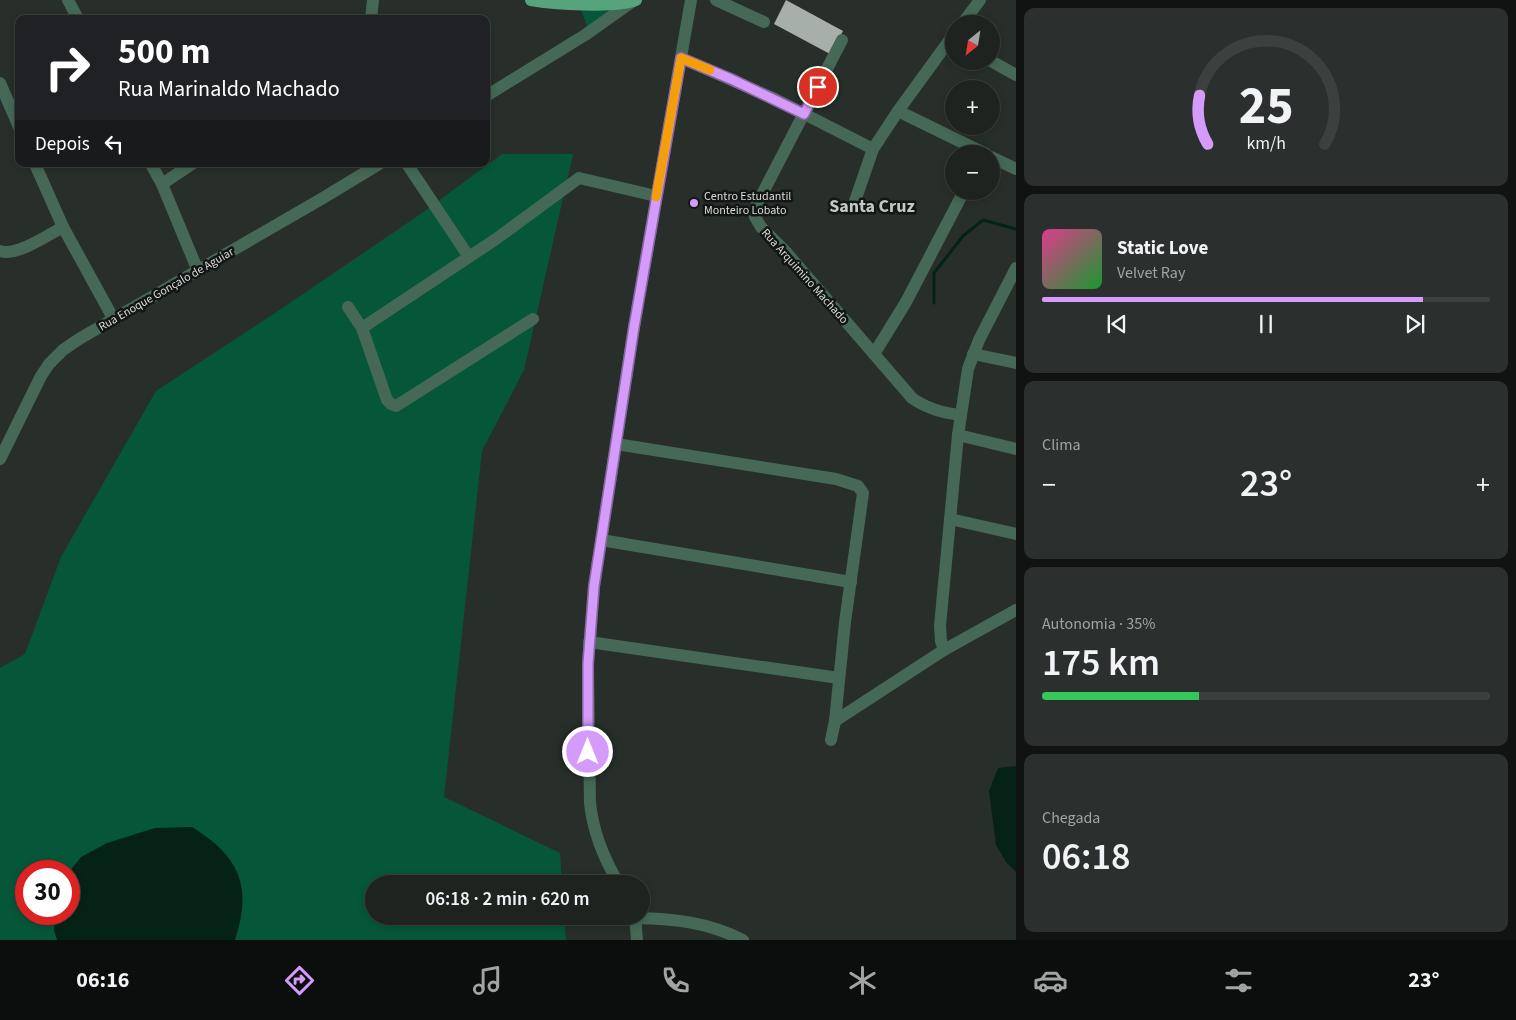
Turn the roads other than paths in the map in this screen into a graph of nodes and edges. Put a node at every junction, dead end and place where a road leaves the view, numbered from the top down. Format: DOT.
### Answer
graph roads {
  1 [pos="68,0"];
  2 [pos="373,0"];
  3 [pos="531,0"];
  4 [pos="691,0"];
  5 [pos="716,0"];
  6 [pos="980,0"];
  7 [pos="635,1"];
  8 [pos="76,15"];
  9 [pos="371,15"];
  10 [pos="969,15"];
  11 [pos="764,22"];
  12 [pos="842,40"];
  13 [pos="945,47"];
  14 [pos="681,58"];
  15 [pos="1000,66"];
  16 [pos="1016,75"];
  17 [pos="0,83"];
  18 [pos="490,94"];
  19 [pos="898,111"];
  20 [pos="804,114"];
  21 [pos="15,118"];
  22 [pos="967,145"];
  23 [pos="873,149"];
  24 [pos="1000,161"];
  25 [pos="36,167"];
  26 [pos="153,167"];
  27 [pos="188,167"];
  28 [pos="374,167"];
  29 [pos="409,167"];
  30 [pos="1016,169"];
  31 [pos="162,184"];
  32 [pos="656,196"];
  33 [pos="959,200"];
  34 [pos="855,201"];
  35 [pos="63,227"];
  36 [pos="0,251"];
  37 [pos="469,257"];
  38 [pos="198,271"];
  39 [pos="1015,272"];
  40 [pos="348,307"];
  41 [pos="113,318"];
  42 [pos="533,319"];
  43 [pos="362,328"];
  44 [pos="874,354"];
  45 [pos="973,354"];
  46 [pos="1016,363"];
  47 [pos="961,415"];
  48 [pos="0,427"];
  49 [pos="13,432"];
  50 [pos="958,435"];
  51 [pos="616,444"];
  52 [pos="1016,448"];
  53 [pos="0,459"];
  54 [pos="950,519"];
  55 [pos="1016,534"];
  56 [pos="601,540"];
  57 [pos="851,582"];
  58 [pos="1016,610"];
  59 [pos="589,642"];
  60 [pos="944,650"];
  61 [pos="839,678"];
  62 [pos="835,721"];
  63 [pos="831,740"];
  64 [pos="614,875"];
  65 [pos="650,918"];
  66 [pos="636,925"];
  67 [pos="637,940"];
  68 [pos="743,940"];
  1 -- 8 [label="street"];
  2 -- 9 [label="street"];
  3 -- 7 [label="main road"];
  4 -- 14 [label="street"];
  5 -- 11 [label="street"];
  6 -- 10 [label="street"];
  7 -- 18 [label="street"];
  12 -- 20 [label="street, Rua Arquimino Machado"];
  13 -- 19 [label="street"];
  14 -- 20 [label="street"];
  14 -- 32 [label="street"];
  15 -- 16 [label="street"];
  17 -- 21 [label="street"];
  19 -- 22 [label="street"];
  19 -- 23 [label="street"];
  20 -- 23 [label="street"];
  20 -- 44 [label="street, Rua Arquimino Machado"];
  23 -- 34 [label="street"];
  24 -- 30 [label="street"];
  25 -- 35 [label="street"];
  26 -- 31 [label="street"];
  27 -- 31 [label="street"];
  28 -- 38 [label="street, Rua Enoque Gonçalo de Aguiar"];
  29 -- 37 [label="street"];
  31 -- 38 [label="street"];
  32 -- 37 [label="street"];
  32 -- 51 [label="street"];
  33 -- 44 [label="street"];
  35 -- 36 [label="street"];
  35 -- 41 [label="street"];
  37 -- 43 [label="street"];
  38 -- 41 [label="street, Rua Enoque Gonçalo de Aguiar"];
  39 -- 45 [label="street"];
  40 -- 43 [label="street"];
  41 -- 49 [label="street, Rua Enoque Gonçalo de Aguiar"];
  42 -- 43 [label="street"];
  44 -- 47 [label="street, Rua Arquimino Machado"];
  45 -- 46 [label="street"];
  45 -- 47 [label="street"];
  47 -- 50 [label="street"];
  48 -- 49 [label="street"];
  49 -- 53 [label="street, Rua Enoque Gonçalo de Aguiar"];
  50 -- 52 [label="street"];
  50 -- 54 [label="street"];
  51 -- 56 [label="street"];
  51 -- 57 [label="street"];
  54 -- 55 [label="street"];
  54 -- 60 [label="street"];
  56 -- 57 [label="street"];
  56 -- 59 [label="street"];
  57 -- 61 [label="street"];
  58 -- 60 [label="street"];
  59 -- 61 [label="street"];
  59 -- 64 [label="street"];
  60 -- 62 [label="street"];
  61 -- 62 [label="street"];
  62 -- 63 [label="street"];
  65 -- 68 [label="street"];
  66 -- 67 [label="street"];
}
